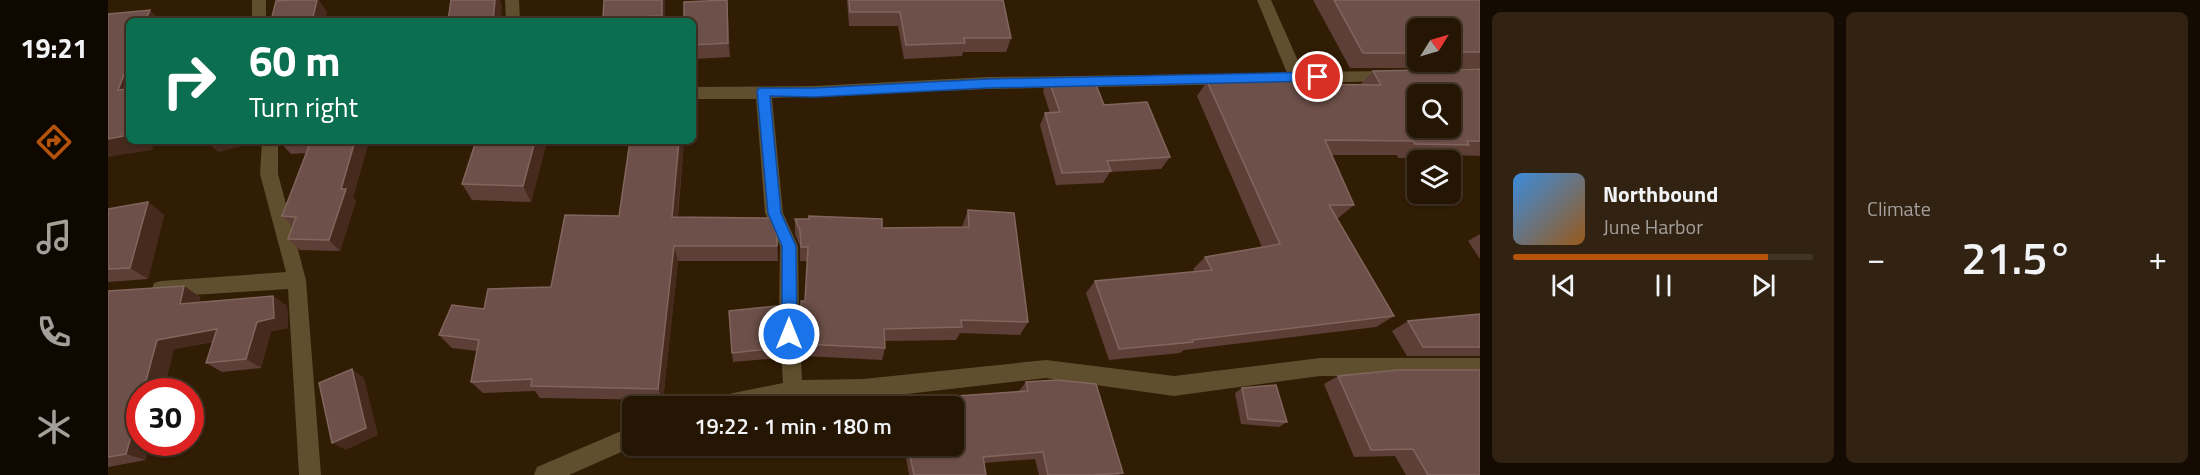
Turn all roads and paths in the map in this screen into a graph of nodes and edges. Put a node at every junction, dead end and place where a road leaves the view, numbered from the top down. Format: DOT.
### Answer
graph roads {
  1 [pos="259,0"];
  2 [pos="512,0"];
  3 [pos="1264,0"];
  4 [pos="259,18"];
  5 [pos="513,18"];
  6 [pos="1297,77"];
  7 [pos="1402,77"];
  8 [pos="763,91"];
  9 [pos="696,93"];
  10 [pos="270,144"];
  11 [pos="297,280"];
  12 [pos="144,290"];
  13 [pos="1480,367"];
  14 [pos="793,390"];
  15 [pos="765,396"];
  16 [pos="622,441"];
  17 [pos="310,475"];
  18 [pos="545,475"];
  1 -- 4 [label="street"];
  2 -- 5 [label="street"];
  3 -- 6 [label="street"];
  6 -- 7 [label="street"];
  6 -- 8 [label="street"];
  8 -- 9 [label="street"];
  8 -- 14 [label="street"];
  10 -- 11 [label="street"];
  11 -- 12 [label="street"];
  11 -- 17 [label="street"];
  13 -- 14 [label="street"];
  14 -- 15 [label="street"];
  16 -- 18 [label="street"];
}
